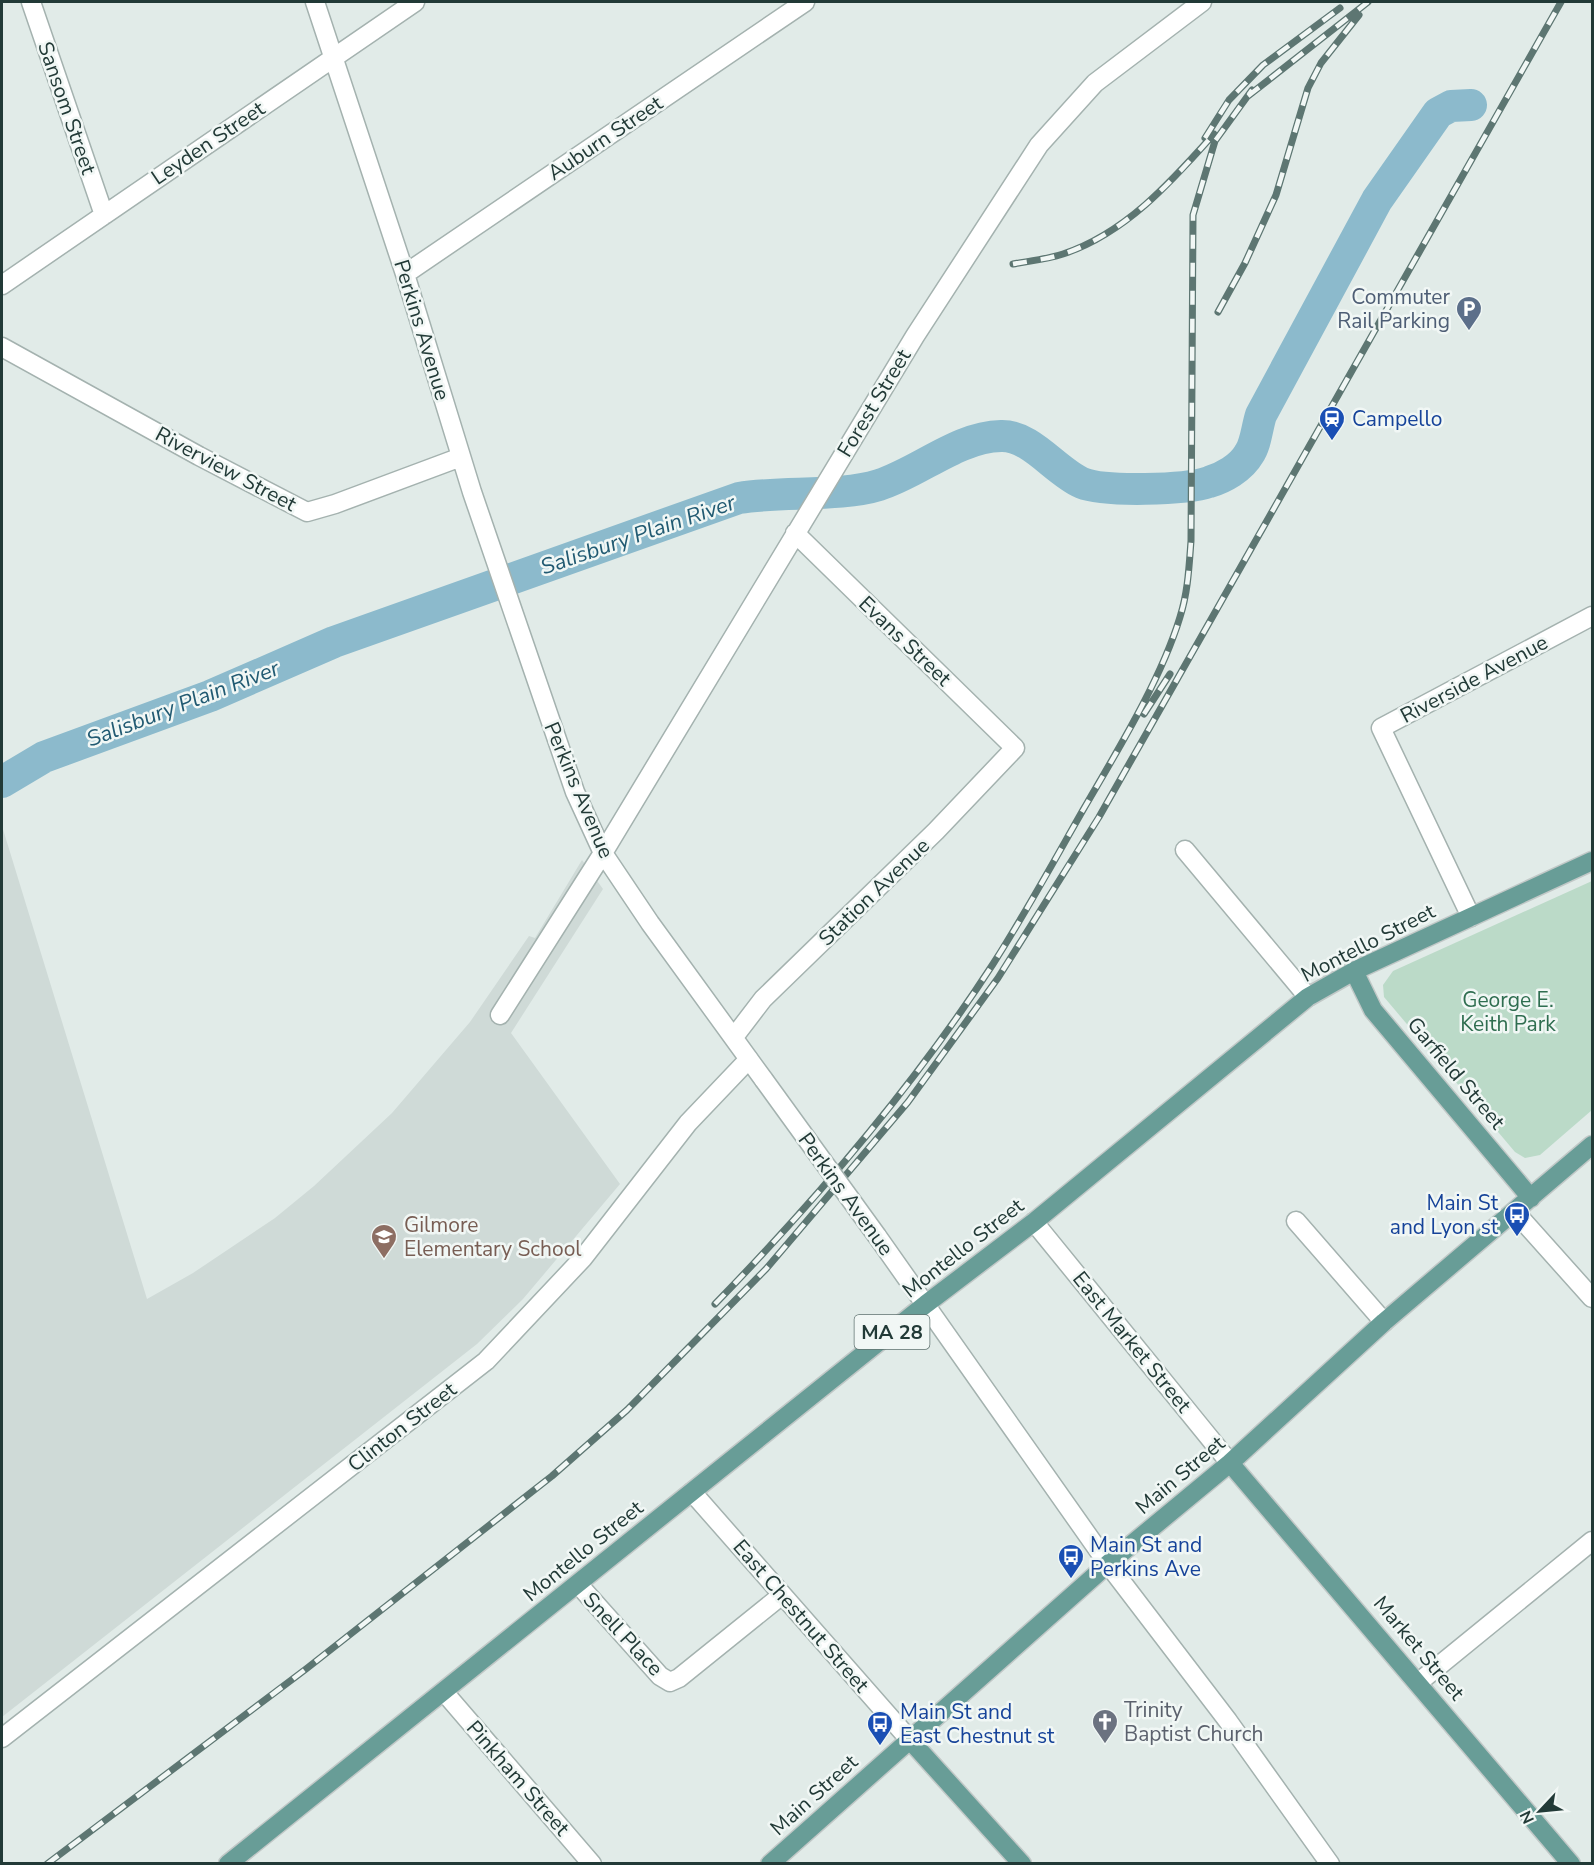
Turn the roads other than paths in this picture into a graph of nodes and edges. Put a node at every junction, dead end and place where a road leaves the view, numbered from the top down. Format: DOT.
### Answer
graph roads {
  1 [pos="31,2"];
  2 [pos="315,2"];
  3 [pos="415,2"];
  4 [pos="805,2"];
  5 [pos="1202,2"];
  6 [pos="1182,7"];
  7 [pos="333,58"];
  8 [pos="104,215"];
  9 [pos="405,274"];
  10 [pos="2,285"];
  11 [pos="2,346"];
  12 [pos="461,456"];
  13 [pos="795,533"];
  14 [pos="1593,616"];
  15 [pos="1015,748"];
  16 [pos="1185,850"];
  17 [pos="603,853"];
  18 [pos="1593,861"];
  19 [pos="1471,917"];
  20 [pos="1354,971"];
  21 [pos="1308,997"];
  22 [pos="500,1015"];
  23 [pos="734,1037"];
  24 [pos="749,1059"];
  25 [pos="1593,1145"];
  26 [pos="1532,1198"];
  27 [pos="1515,1212"];
  28 [pos="1296,1221"];
  29 [pos="1034,1222"];
  30 [pos="1593,1298"];
  31 [pos="926,1304"];
  32 [pos="1384,1323"];
  33 [pos="1230,1463"];
  34 [pos="692,1492"];
  35 [pos="1593,1541"];
  36 [pos="1108,1564"];
  37 [pos="578,1584"];
  38 [pos="782,1595"];
  39 [pos="1419,1682"];
  40 [pos="444,1692"];
  41 [pos="2,1738"];
  42 [pos="909,1739"];
  43 [pos="228,1863"];
  44 [pos="592,1863"];
  45 [pos="770,1863"];
  46 [pos="1022,1863"];
  47 [pos="1330,1863"];
  48 [pos="1571,1863"];
  1 -- 8 [label="street, Sansom Street"];
  2 -- 7 [label="street, Perkins Avenue"];
  3 -- 7 [label="street, Leyden Street"];
  4 -- 9 [label="street, Auburn Street"];
  5 -- 6 [label="street, Forest Street"];
  6 -- 13 [label="street, Forest Street"];
  7 -- 8 [label="street, Leyden Street"];
  7 -- 9 [label="street, Perkins Avenue"];
  8 -- 10 [label="street, Leyden Street"];
  9 -- 12 [label="street, Perkins Avenue"];
  11 -- 12 [label="street, Riverview Street"];
  12 -- 17 [label="street, Perkins Avenue"];
  13 -- 15 [label="street, Evans Street"];
  13 -- 17 [label="street, Forest Street"];
  14 -- 19 [label="street, Riverside Avenue"];
  15 -- 23 [label="street, Station Avenue"];
  16 -- 21 [label="street"];
  17 -- 22 [label="street, Forest Street"];
  17 -- 23 [label="street, Perkins Avenue"];
  18 -- 19 [label="main road, Montello Street / MA 28"];
  19 -- 20 [label="main road, Montello Street / MA 28"];
  20 -- 21 [label="main road, Montello Street / MA 28"];
  20 -- 26 [label="main road, Garfield Street"];
  21 -- 29 [label="main road, Montello Street / MA 28"];
  23 -- 24 [label="street, Perkins Avenue"];
  24 -- 31 [label="street, Perkins Avenue, bridge"];
  24 -- 41 [label="street, Clinton Street"];
  25 -- 26 [label="main road, Main Street"];
  26 -- 27 [label="main road, Main Street"];
  27 -- 30 [label="street"];
  27 -- 32 [label="main road, Main Street"];
  28 -- 32 [label="street"];
  29 -- 31 [label="main road, Montello Street / MA 28"];
  29 -- 33 [label="street, East Market Street"];
  31 -- 34 [label="main road, Montello Street / MA 28"];
  31 -- 36 [label="street, Perkins Avenue"];
  32 -- 33 [label="main road, Main Street"];
  33 -- 36 [label="main road, Main Street"];
  33 -- 39 [label="main road, Market Street"];
  34 -- 37 [label="main road, Montello Street / MA 28"];
  34 -- 38 [label="street, East Chestnut Street"];
  35 -- 39 [label="street"];
  36 -- 42 [label="main road, Main Street"];
  36 -- 47 [label="street, Perkins Avenue"];
  37 -- 38 [label="street, Snell Place"];
  37 -- 40 [label="main road, Montello Street / MA 28"];
  38 -- 42 [label="street, East Chestnut Street"];
  39 -- 48 [label="main road, Market Street"];
  40 -- 43 [label="main road, Montello Street / MA 28"];
  40 -- 44 [label="street, Pinkham Street"];
  42 -- 45 [label="main road, Main Street"];
  42 -- 46 [label="main road"];
}
